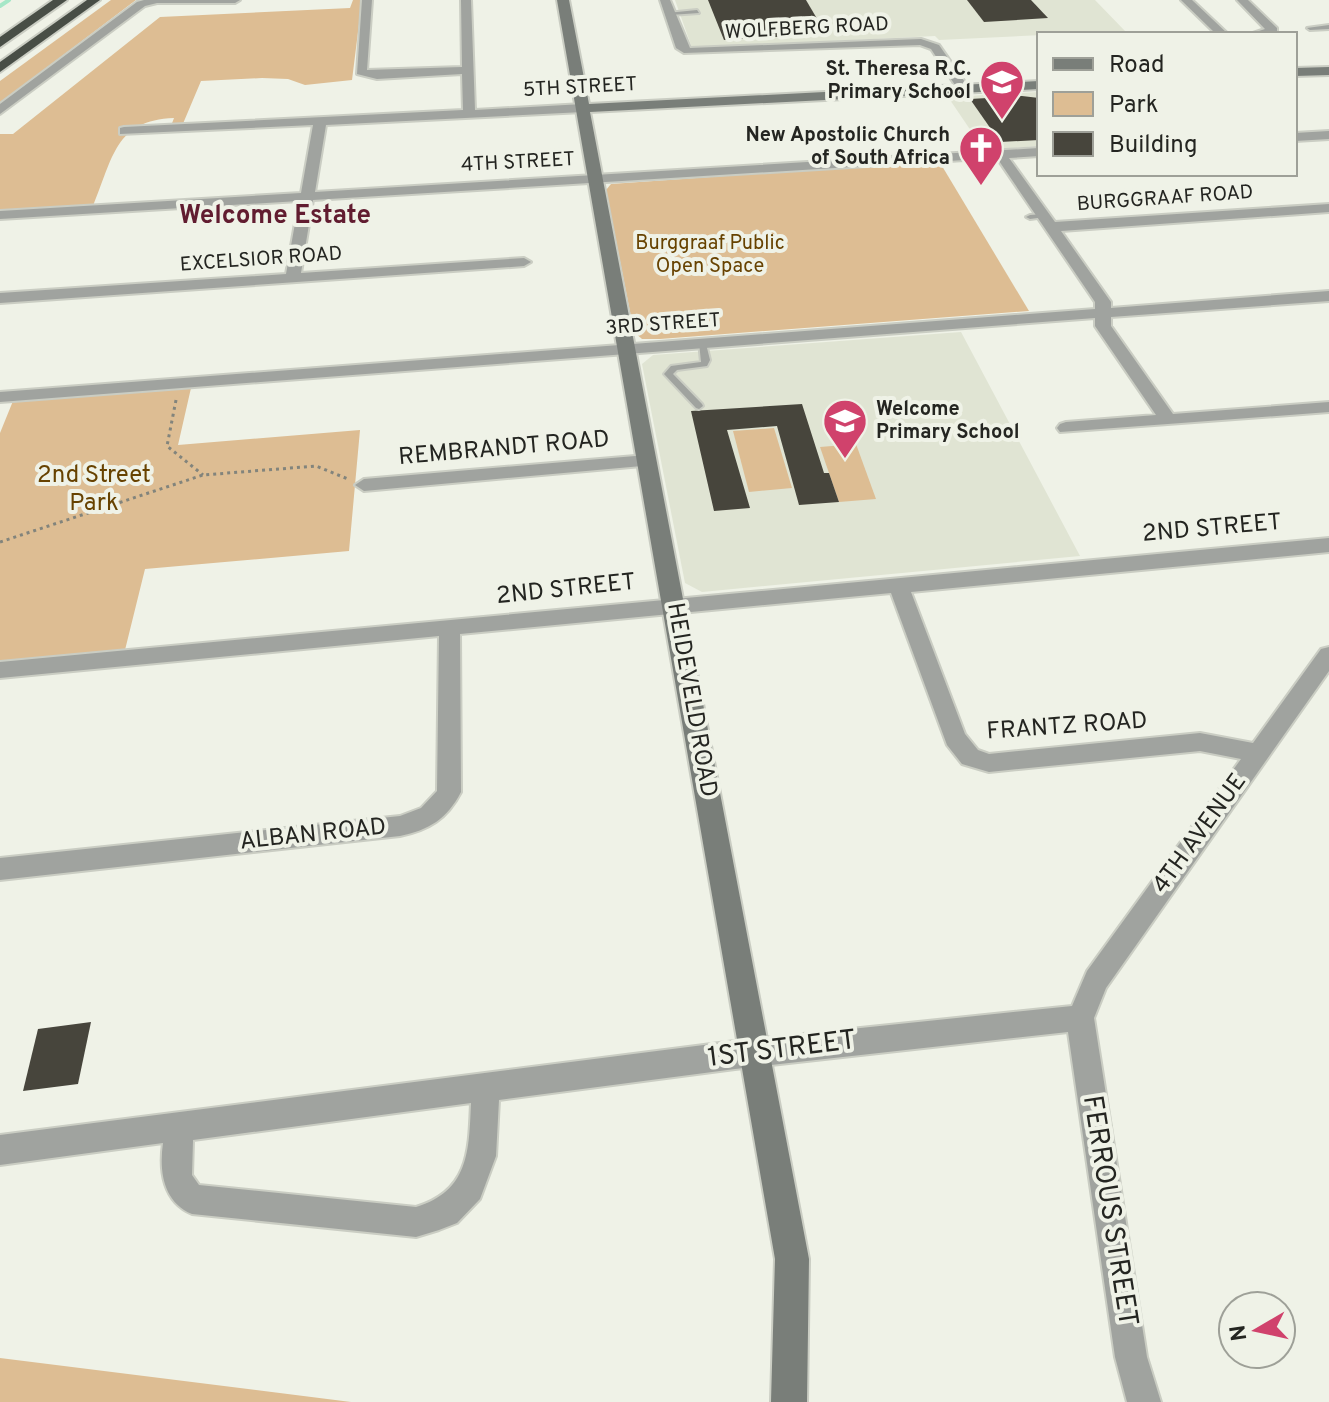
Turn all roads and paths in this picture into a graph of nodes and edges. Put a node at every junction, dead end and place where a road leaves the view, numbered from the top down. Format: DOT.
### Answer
graph roads {
  1 [pos="61,0"];
  2 [pos="94,0"];
  3 [pos="235,0"];
  4 [pos="367,0"];
  5 [pos="466,0"];
  6 [pos="563,0"];
  7 [pos="665,0"];
  8 [pos="1186,0"];
  9 [pos="1242,0"];
  10 [pos="173,1"];
  11 [pos="697,12"];
  12 [pos="670,13"];
  13 [pos="1329,27"];
  14 [pos="1310,28"];
  15 [pos="1220,32"];
  16 [pos="1264,32"];
  17 [pos="0,43"];
  18 [pos="0,68"];
  19 [pos="468,70"];
  20 [pos="1329,71"];
  21 [pos="1297,72"];
  22 [pos="1037,85"];
  23 [pos="963,88"];
  24 [pos="583,108"];
  25 [pos="0,110"];
  26 [pos="469,114"];
  27 [pos="320,121"];
  28 [pos="124,131"];
  29 [pos="1329,135"];
  30 [pos="1297,137"];
  31 [pos="1037,152"];
  32 [pos="1001,155"];
  33 [pos="596,179"];
  34 [pos="307,196"];
  35 [pos="1329,208"];
  36 [pos="0,215"];
  37 [pos="1041,220"];
  38 [pos="524,262"];
  39 [pos="293,278"];
  40 [pos="1329,296"];
  41 [pos="0,298"];
  42 [pos="1103,314"];
  43 [pos="702,344"];
  44 [pos="627,349"];
  45 [pos="180,383"];
  46 [pos="0,397"];
  47 [pos="699,406"];
  48 [pos="1329,407"];
  49 [pos="1168,420"];
  50 [pos="1066,428"];
  51 [pos="647,461"];
  52 [pos="203,475"];
  53 [pos="364,485"];
  54 [pos="0,542"];
  55 [pos="1329,545"];
  56 [pos="898,585"];
  57 [pos="673,606"];
  58 [pos="450,628"];
  59 [pos="1329,655"];
  60 [pos="0,670"];
  61 [pos="1258,753"];
  62 [pos="0,869"];
  63 [pos="1080,1018"];
  64 [pos="755,1053"];
  65 [pos="485,1087"];
  66 [pos="180,1126"];
  67 [pos="0,1150"];
  68 [pos="789,1402"];
  69 [pos="1144,1402"];
  1 -- 17 [label="highway"];
  2 -- 18 [label="highway"];
  3 -- 10 [label="street"];
  4 -- 19 [label="street"];
  5 -- 19 [label="street"];
  6 -- 24 [label="street, HEIDEVELD ROAD"];
  7 -- 12 [label="street, WOLFBERG ROAD"];
  8 -- 15 [label="street"];
  9 -- 16 [label="street"];
  10 -- 25 [label="street"];
  11 -- 12 [label="lane"];
  12 -- 23 [label="street, WOLFBERG ROAD"];
  13 -- 14 [label="lane"];
  19 -- 26 [label="street"];
  20 -- 21 [label="street"];
  22 -- 23 [label="street, 5TH STREET"];
  23 -- 24 [label="street, 5TH STREET"];
  24 -- 26 [label="street, 5TH STREET"];
  24 -- 33 [label="street, HEIDEVELD ROAD"];
  26 -- 27 [label="street, 5TH STREET"];
  27 -- 28 [label="street, 5TH STREET"];
  27 -- 34 [label="street"];
  29 -- 30 [label="street"];
  31 -- 32 [label="street, 4TH STREET"];
  32 -- 33 [label="street, 4TH STREET"];
  32 -- 37 [label="street"];
  33 -- 34 [label="street, 4TH STREET"];
  33 -- 44 [label="street, HEIDEVELD ROAD"];
  34 -- 36 [label="street, 4TH STREET"];
  34 -- 39 [label="street"];
  35 -- 37 [label="street, BURGGRAAF ROAD"];
  37 -- 42 [label="street"];
  38 -- 39 [label="street, EXCELSIOR ROAD"];
  39 -- 41 [label="street, EXCELSIOR ROAD"];
  40 -- 42 [label="street, 3RD STREET"];
  42 -- 43 [label="street, 3RD STREET"];
  42 -- 49 [label="street"];
  43 -- 44 [label="street, 3RD STREET"];
  43 -- 47 [label="lane"];
  44 -- 45 [label="street, 3RD STREET"];
  44 -- 51 [label="street, HEIDEVELD ROAD"];
  45 -- 46 [label="street, 3RD STREET"];
  45 -- 52 [label="path"];
  48 -- 49 [label="street"];
  49 -- 50 [label="street"];
  51 -- 53 [label="street, REMBRANDT ROAD"];
  51 -- 57 [label="street, HEIDEVELD ROAD"];
  52 -- 53 [label="path"];
  52 -- 54 [label="path"];
  55 -- 56 [label="street, 2ND STREET"];
  56 -- 57 [label="street, 2ND STREET"];
  56 -- 61 [label="street, FRANTZ ROAD"];
  57 -- 58 [label="street, 2ND STREET"];
  57 -- 64 [label="street, HEIDEVELD ROAD"];
  58 -- 60 [label="street, 2ND STREET"];
  58 -- 62 [label="street, ALBAN ROAD"];
  59 -- 61 [label="street, 4TH AVENUE"];
  61 -- 63 [label="street, 4TH AVENUE"];
  63 -- 64 [label="street, 1ST STREET"];
  63 -- 69 [label="street, FERROUS STREET"];
  64 -- 65 [label="street, 1ST STREET"];
  64 -- 68 [label="street, HEIDEVELD ROAD"];
  65 -- 66 [label="street, 1ST STREET"];
  65 -- 66 [label="street"];
  66 -- 67 [label="street, 1ST STREET"];
}
